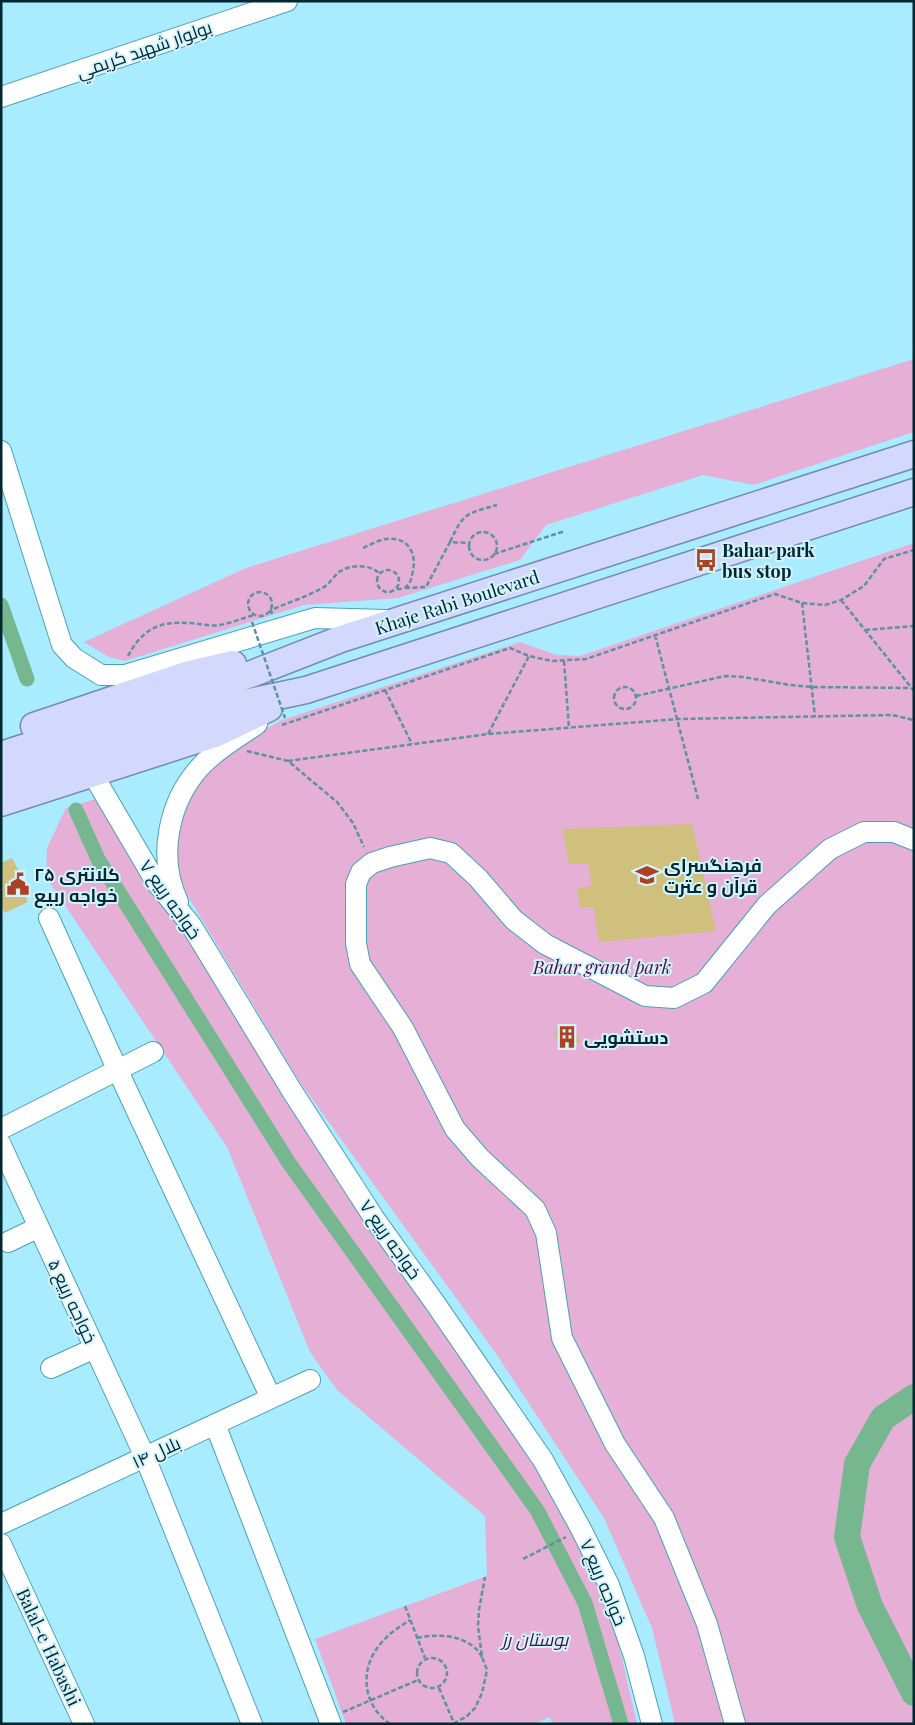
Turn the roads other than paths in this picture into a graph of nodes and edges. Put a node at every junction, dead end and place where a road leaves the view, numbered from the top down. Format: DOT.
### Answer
graph roads {
  1 [pos="288,1"];
  2 [pos="1,97"];
  3 [pos="1,451"];
  4 [pos="907,454"];
  5 [pos="914,492"];
  6 [pos="398,621"];
  7 [pos="341,639"];
  8 [pos="306,690"];
  9 [pos="1,737"];
  10 [pos="1,755"];
  11 [pos="92,772"];
  12 [pos="1,779"];
  13 [pos="1,803"];
  14 [pos="914,840"];
  15 [pos="49,918"];
  16 [pos="191,925"];
  17 [pos="153,1052"];
  18 [pos="118,1071"];
  19 [pos="1,1129"];
  20 [pos="1,1146"];
  21 [pos="39,1227"];
  22 [pos="8,1242"];
  23 [pos="95,1348"];
  24 [pos="51,1368"];
  25 [pos="310,1380"];
  26 [pos="272,1398"];
  27 [pos="215,1424"];
  28 [pos="145,1457"];
  29 [pos="1,1524"];
  30 [pos="1,1544"];
  31 [pos="336,1718"];
  32 [pos="84,1724"];
  33 [pos="252,1724"];
  34 [pos="652,1724"];
  35 [pos="735,1724"];
  1 -- 2 [label="street, بولوار شهيد كريمي"];
  3 -- 6 [label="street"];
  4 -- 6 [label="main road, Khaje Rabi Boulevard"];
  5 -- 8 [label="main road"];
  6 -- 7 [label="main road, Khaje Rabi Boulevard"];
  7 -- 9 [label="main road"];
  7 -- 10 [label="main road, Khaje Rabi Boulevard"];
  8 -- 11 [label="main road"];
  8 -- 12 [label="main road"];
  8 -- 16 [label="street"];
  11 -- 13 [label="main road"];
  11 -- 16 [label="street, خواجه ربیع ۷"];
  14 -- 35 [label="street"];
  15 -- 18 [label="street"];
  16 -- 34 [label="street, خواجه ربیع ۷"];
  17 -- 18 [label="street"];
  18 -- 19 [label="street"];
  18 -- 26 [label="street"];
  20 -- 21 [label="street, خواجه ربیع ۵"];
  21 -- 22 [label="street"];
  21 -- 23 [label="street, خواجه ربیع ۵"];
  23 -- 24 [label="street"];
  23 -- 28 [label="street, خواجه ربیع ۵"];
  25 -- 26 [label="street, بلال ۱۴"];
  26 -- 27 [label="street, بلال ۱۴"];
  27 -- 28 [label="street, بلال ۱۴"];
  27 -- 31 [label="street"];
  28 -- 29 [label="street, بلال ۱۴"];
  28 -- 33 [label="street, خواجه ربیع ۵"];
  30 -- 32 [label="street, Balal-e Habashi"];
}
